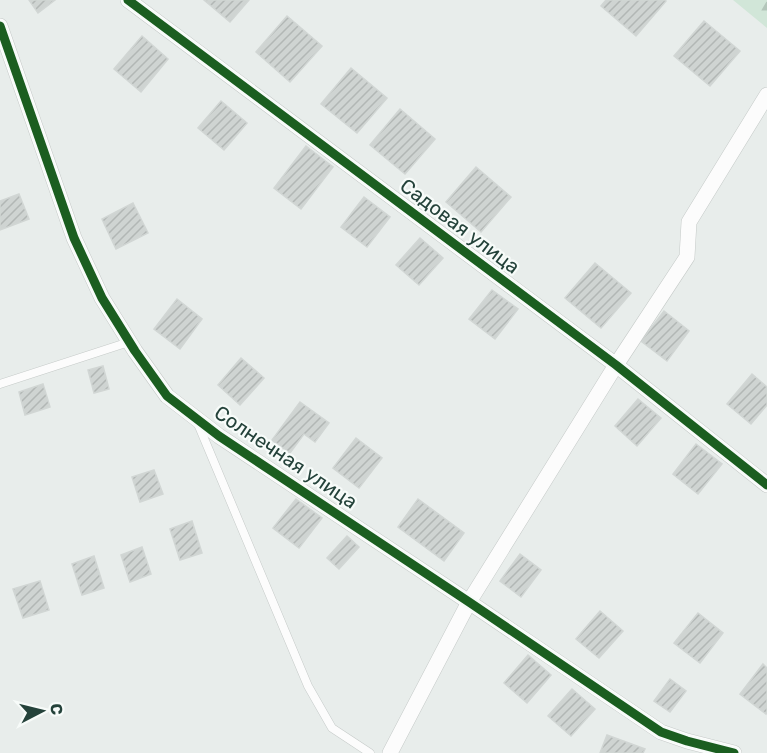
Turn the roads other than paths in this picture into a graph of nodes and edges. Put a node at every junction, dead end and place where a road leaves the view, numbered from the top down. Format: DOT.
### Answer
graph roads {
  1 [pos="128,0"];
  2 [pos="0,26"];
  3 [pos="767,95"];
  4 [pos="129,342"];
  5 [pos="616,365"];
  6 [pos="0,384"];
  7 [pos="195,417"];
  8 [pos="767,485"];
  9 [pos="469,602"];
  10 [pos="370,753"];
  11 [pos="390,753"];
  12 [pos="734,753"];
  1 -- 5 [label="street, Садовая улица"];
  2 -- 4 [label="street, Солнечная улица"];
  3 -- 5 [label="street"];
  4 -- 6 [label="lane"];
  4 -- 7 [label="street, Солнечная улица"];
  5 -- 8 [label="street, Садовая улица"];
  5 -- 9 [label="street"];
  7 -- 9 [label="street, Солнечная улица"];
  7 -- 10 [label="lane"];
  9 -- 11 [label="street"];
  9 -- 12 [label="street, Солнечная улица"];
}
